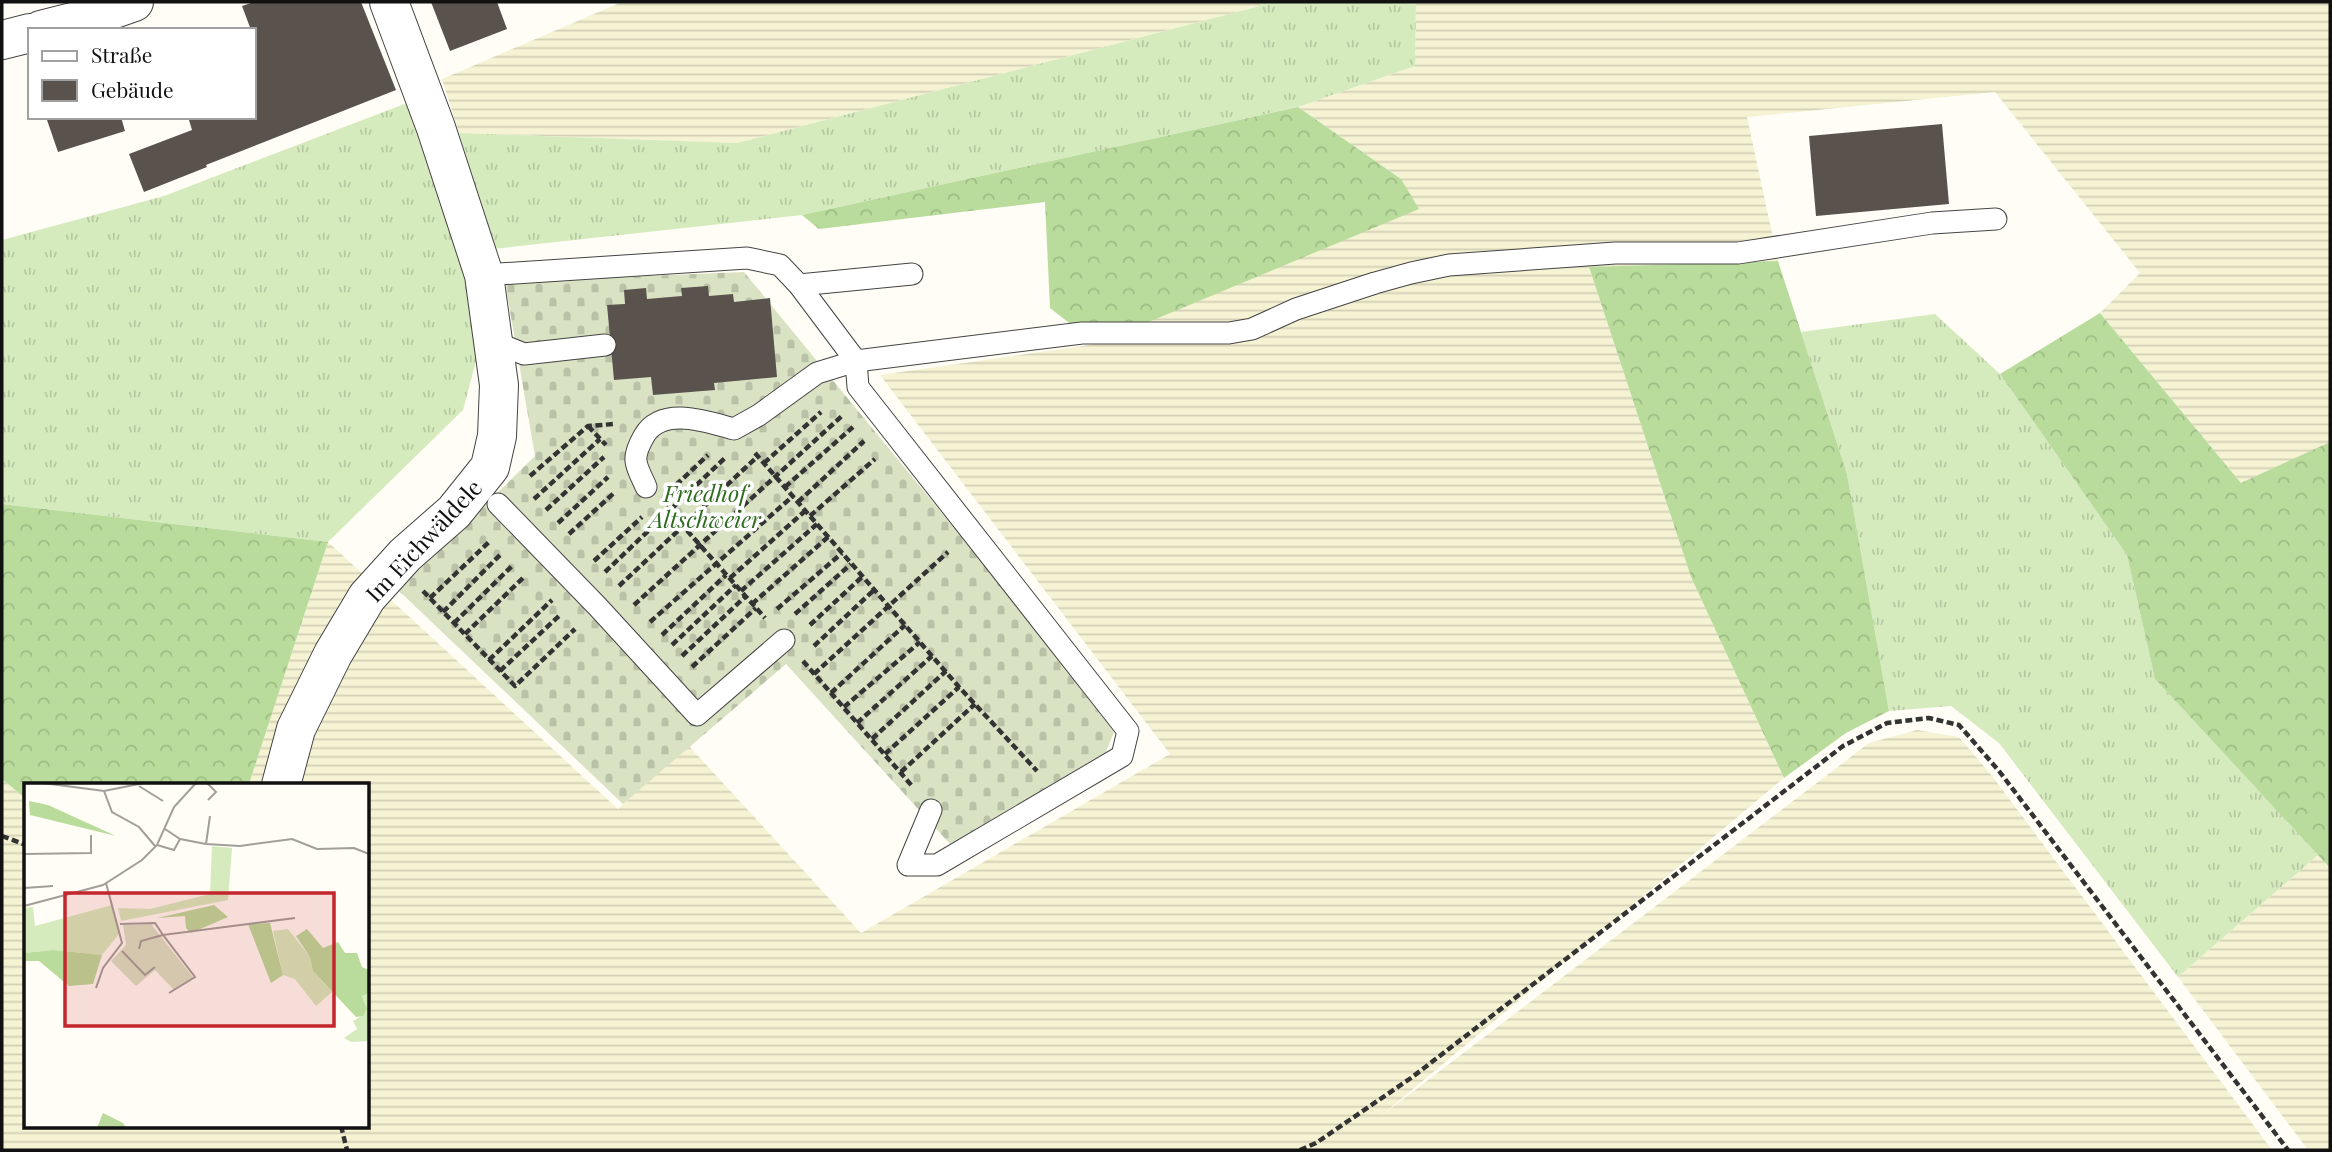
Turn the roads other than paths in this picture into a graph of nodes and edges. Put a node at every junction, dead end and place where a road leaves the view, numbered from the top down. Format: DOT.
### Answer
graph roads {
  1 [pos="134,2"];
  2 [pos="389,2"];
  3 [pos="49,28"];
  4 [pos="28,34"];
  5 [pos="2,40"];
  6 [pos="1996,219"];
  7 [pos="912,274"];
  8 [pos="484,275"];
  9 [pos="799,285"];
  10 [pos="492,341"];
  11 [pos="605,345"];
  12 [pos="856,362"];
  13 [pos="646,487"];
  14 [pos="498,504"];
  15 [pos="784,631"];
  16 [pos="282,783"];
  17 [pos="931,810"];
  1 -- 3 [label="street"];
  2 -- 8 [label="street, Im Eichwäldele"];
  4 -- 5 [label="street"];
  6 -- 12 [label="lane"];
  7 -- 9 [label="lane"];
  8 -- 9 [label="lane"];
  8 -- 10 [label="street, Im Eichwäldele"];
  9 -- 12 [label="lane"];
  10 -- 11 [label="lane"];
  10 -- 16 [label="street, Im Eichwäldele"];
  12 -- 13 [label="lane"];
  12 -- 17 [label="lane"];
  14 -- 15 [label="lane"];
}
